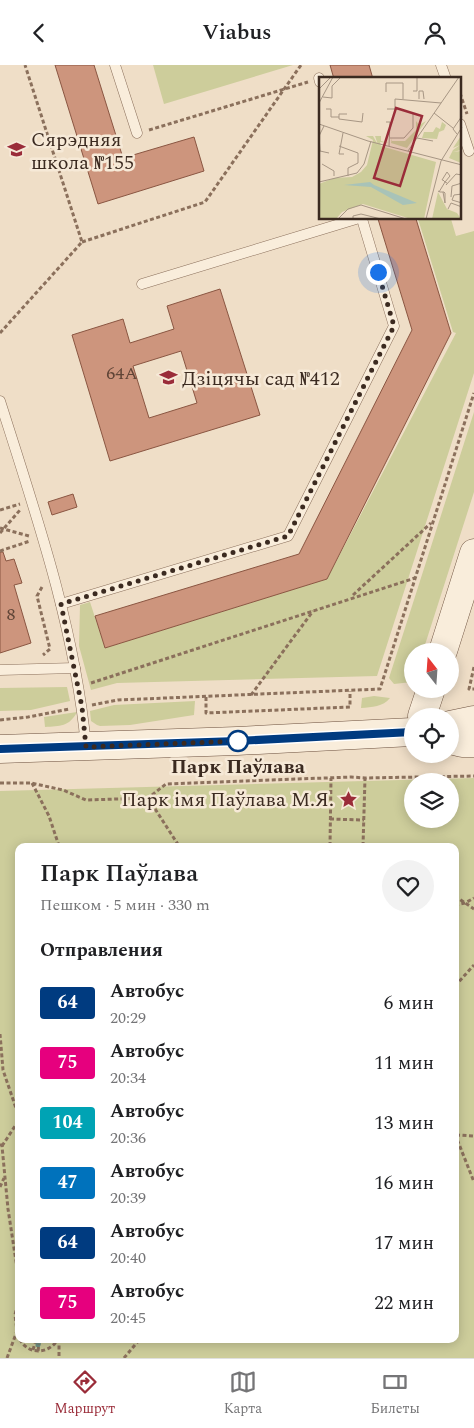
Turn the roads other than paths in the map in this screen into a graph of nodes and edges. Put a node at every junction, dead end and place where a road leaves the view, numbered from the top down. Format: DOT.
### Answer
graph roads {
  1 [pos="115,65"];
  2 [pos="465,123"];
  3 [pos="137,133"];
  4 [pos="468,152"];
  5 [pos="353,220"];
  6 [pos="362,220"];
  7 [pos="142,284"];
  8 [pos="0,401"];
  9 [pos="474,553"];
  10 [pos="61,604"];
  11 [pos="446,643"];
  12 [pos="75,667"];
  13 [pos="0,670"];
  14 [pos="474,721"];
  15 [pos="459,724"];
  16 [pos="404,732"];
  17 [pos="459,742"];
  18 [pos="474,743"];
  19 [pos="86,747"];
  20 [pos="0,749"];
  1 -- 3 [label="lane"];
  2 -- 4 [label="lane"];
  5 -- 7 [label="lane"];
  6 -- 10 [label="lane"];
  8 -- 10 [label="lane"];
  9 -- 11 [label="main road"];
  10 -- 12 [label="lane"];
  12 -- 13 [label="lane"];
  12 -- 19 [label="lane"];
  14 -- 15 [label="main road"];
  16 -- 19 [label="main road"];
  17 -- 18 [label="main road"];
  19 -- 20 [label="main road"];
}
